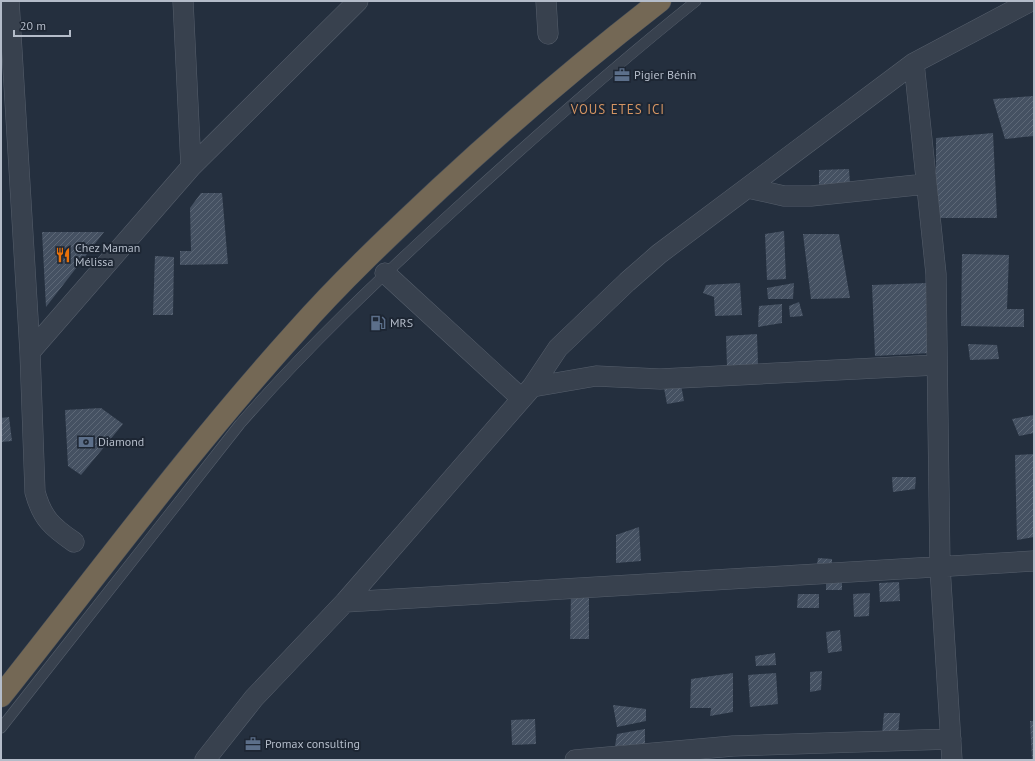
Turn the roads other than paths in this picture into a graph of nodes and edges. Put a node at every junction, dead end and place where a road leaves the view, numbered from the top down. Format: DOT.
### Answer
graph roads {
  1 [pos="9,1"];
  2 [pos="183,1"];
  3 [pos="358,1"];
  4 [pos="546,1"];
  5 [pos="660,1"];
  6 [pos="696,1"];
  7 [pos="1031,1"];
  8 [pos="548,34"];
  9 [pos="914,63"];
  10 [pos="8,109"];
  11 [pos="191,167"];
  12 [pos="926,184"];
  13 [pos="748,188"];
  14 [pos="385,273"];
  15 [pos="30,352"];
  16 [pos="936,365"];
  17 [pos="527,392"];
  18 [pos="74,542"];
  19 [pos="1034,561"];
  20 [pos="940,567"];
  21 [pos="345,602"];
  22 [pos="1,696"];
  23 [pos="1,728"];
  24 [pos="951,739"];
  25 [pos="205,760"];
  26 [pos="575,760"];
  27 [pos="952,760"];
  1 -- 10 [label="street"];
  2 -- 11 [label="street"];
  3 -- 11 [label="street"];
  4 -- 8 [label="street"];
  5 -- 22 [label="highway"];
  6 -- 14 [label="lane"];
  7 -- 9 [label="street"];
  9 -- 12 [label="street"];
  9 -- 13 [label="street"];
  10 -- 15 [label="street"];
  11 -- 15 [label="street"];
  12 -- 13 [label="street"];
  12 -- 16 [label="street"];
  13 -- 17 [label="street"];
  14 -- 17 [label="street"];
  14 -- 23 [label="lane"];
  15 -- 18 [label="street"];
  16 -- 17 [label="street"];
  16 -- 20 [label="street"];
  17 -- 21 [label="street"];
  19 -- 20 [label="street"];
  20 -- 21 [label="street"];
  20 -- 24 [label="street"];
  21 -- 25 [label="street"];
  24 -- 26 [label="street"];
  24 -- 27 [label="street"];
}
